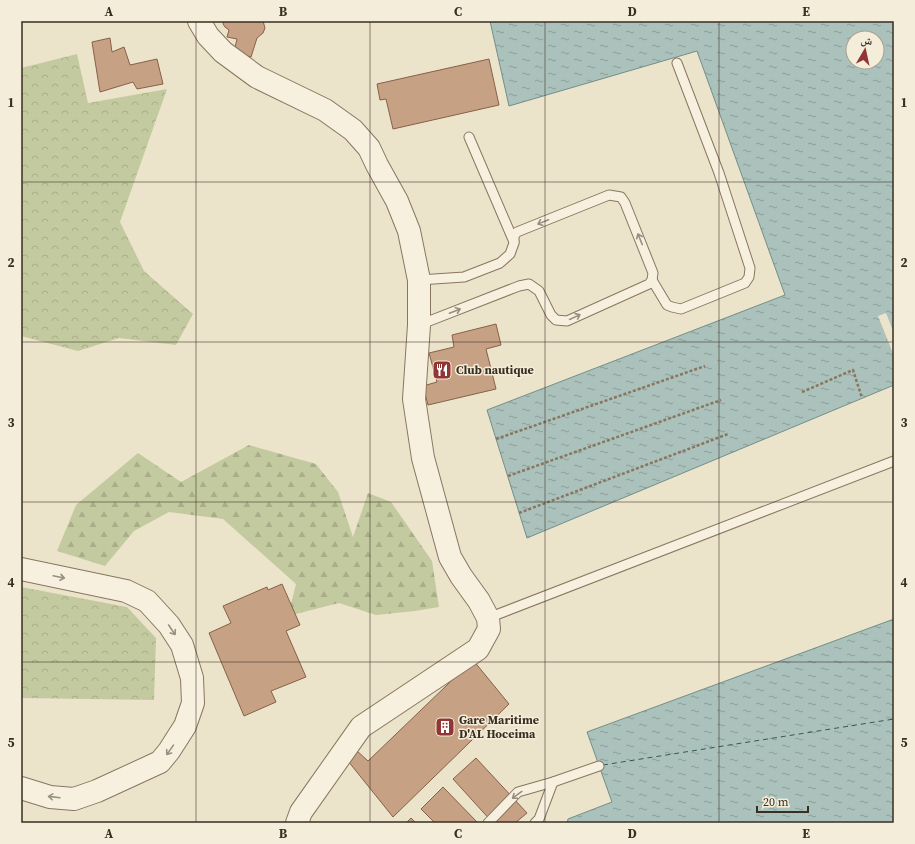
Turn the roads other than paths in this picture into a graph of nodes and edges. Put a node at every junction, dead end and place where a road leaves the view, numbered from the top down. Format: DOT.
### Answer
graph roads {
  1 [pos="187,21"];
  2 [pos="205,26"];
  3 [pos="677,63"];
  4 [pos="469,137"];
  5 [pos="514,243"];
  6 [pos="419,280"];
  7 [pos="652,280"];
  8 [pos="419,325"];
  9 [pos="894,461"];
  10 [pos="21,569"];
  11 [pos="488,618"];
  12 [pos="599,766"];
  13 [pos="553,782"];
  14 [pos="21,788"];
  15 [pos="297,823"];
  16 [pos="488,823"];
  17 [pos="535,823"];
  1 -- 2 [label="street"];
  2 -- 6 [label="street"];
  3 -- 7 [label="lane"];
  4 -- 5 [label="lane"];
  5 -- 6 [label="lane"];
  7 -- 5 [label="lane, one-way"];
  6 -- 8 [label="street"];
  8 -- 7 [label="lane, one-way"];
  8 -- 11 [label="street"];
  9 -- 11 [label="lane"];
  10 -- 14 [label="street, one-way"];
  11 -- 15 [label="street"];
  12 -- 13 [label="lane"];
  13 -- 16 [label="lane, one-way"];
  13 -- 17 [label="lane"];
}
